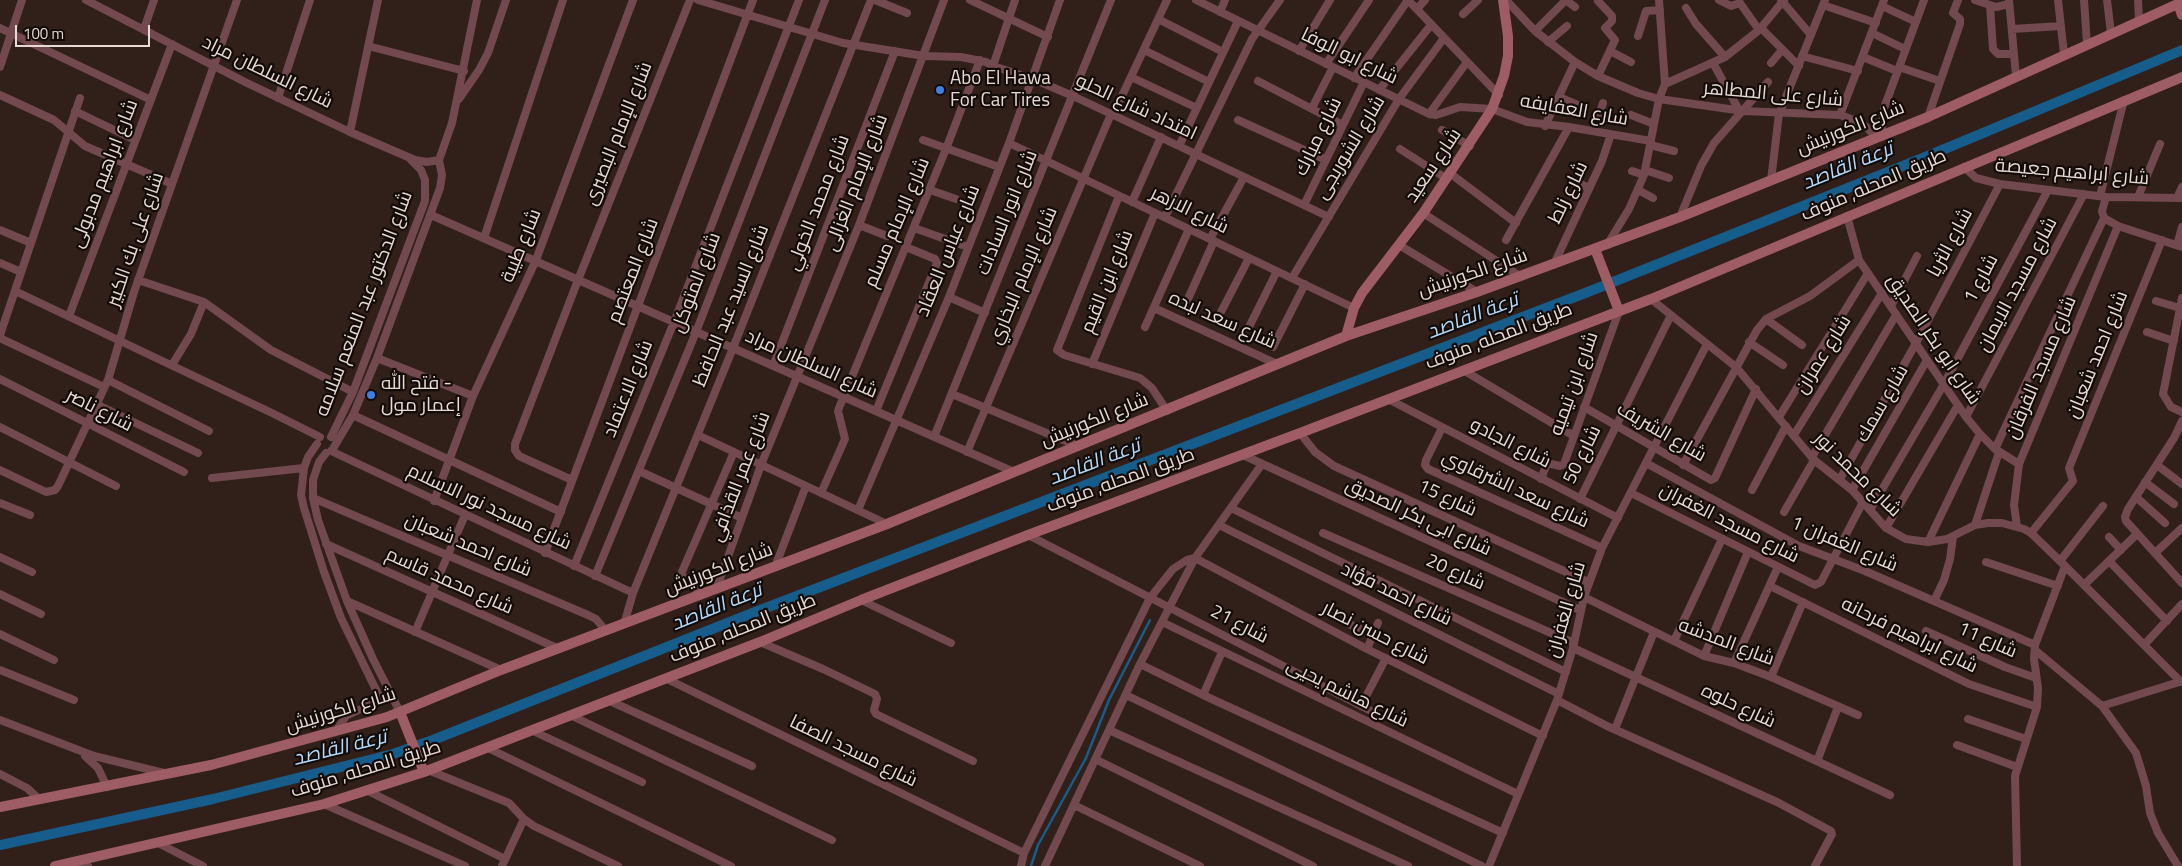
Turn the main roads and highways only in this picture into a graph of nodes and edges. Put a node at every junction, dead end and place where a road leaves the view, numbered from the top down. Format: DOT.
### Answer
graph roads {
  1 [pos="1504,0"];
  2 [pos="2179,2"];
  3 [pos="2182,14"];
  4 [pos="2182,77"];
  5 [pos="1596,249"];
  6 [pos="1618,307"];
  7 [pos="1346,336"];
  8 [pos="400,712"];
  9 [pos="426,771"];
  10 [pos="0,806"];
  11 [pos="83,864"];
  12 [pos="55,866"];
  1 -- 7 [label="main road, شارع سعيد"];
  2 -- 3 [label="main road"];
  2 -- 5 [label="main road, شارع الكورنيش"];
  4 -- 6 [label="main road, طريق المحله, منوف"];
  5 -- 6 [label="main road"];
  5 -- 7 [label="main road, شارع الكورنيش"];
  6 -- 9 [label="main road, طريق المحله, منوف"];
  7 -- 8 [label="main road, شارع الكورنيش"];
  8 -- 9 [label="main road"];
  8 -- 10 [label="main road, شارع الكورنيش"];
  9 -- 11 [label="main road, طريق المحله, منوف"];
  11 -- 12 [label="main road, طريق المحله, منوف"];
}
